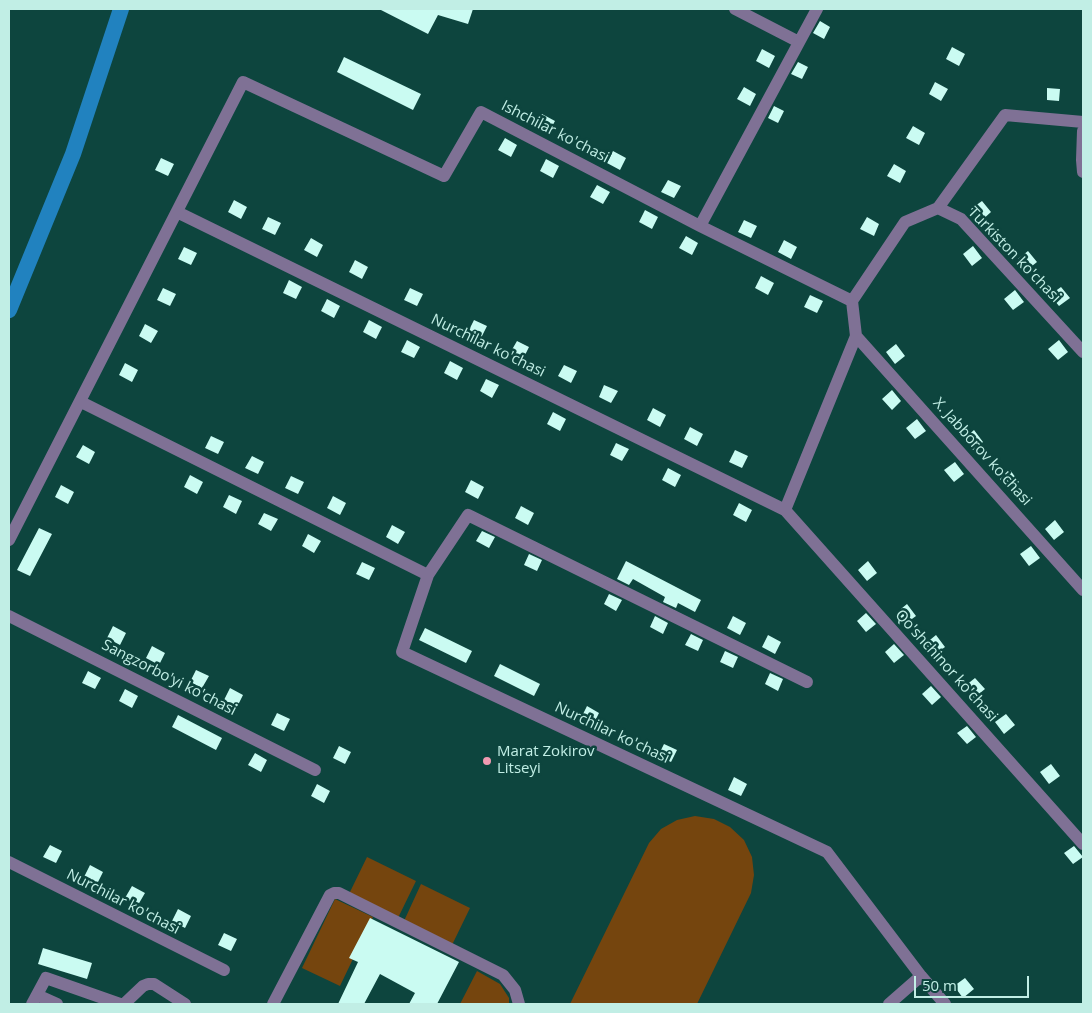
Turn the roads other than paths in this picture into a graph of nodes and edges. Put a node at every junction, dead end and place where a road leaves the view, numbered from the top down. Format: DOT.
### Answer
graph roads {
  1 [pos="735,9"];
  2 [pos="817,9"];
  3 [pos="799,42"];
  4 [pos="1083,122"];
  5 [pos="1083,131"];
  6 [pos="1083,164"];
  7 [pos="938,208"];
  8 [pos="177,212"];
  9 [pos="700,226"];
  10 [pos="852,301"];
  11 [pos="856,336"];
  12 [pos="1083,352"];
  13 [pos="81,402"];
  14 [pos="785,510"];
  15 [pos="9,540"];
  16 [pos="428,575"];
  17 [pos="1083,590"];
  18 [pos="9,616"];
  19 [pos="807,682"];
  20 [pos="315,770"];
  21 [pos="1083,844"];
  22 [pos="9,862"];
  23 [pos="224,970"];
  24 [pos="921,976"];
  25 [pos="35,1000"];
  26 [pos="57,1004"];
  27 [pos="120,1004"];
  28 [pos="124,1004"];
  29 [pos="185,1004"];
  30 [pos="273,1004"];
  31 [pos="519,1004"];
  32 [pos="889,1004"];
  33 [pos="945,1004"];
  1 -- 3 [label="street"];
  2 -- 3 [label="street"];
  3 -- 9 [label="street"];
  4 -- 7 [label="street"];
  5 -- 6 [label="street"];
  7 -- 10 [label="street"];
  7 -- 12 [label="street, Turkiston ko'chasi"];
  8 -- 9 [label="street, Ishchilar ko'chasi"];
  8 -- 13 [label="street"];
  8 -- 14 [label="street, Nurchilar ko'chasi"];
  9 -- 10 [label="street, Ishchilar ko'chasi"];
  10 -- 11 [label="street"];
  11 -- 14 [label="street"];
  11 -- 17 [label="street, X. Jabborov ko'chasi"];
  13 -- 15 [label="street"];
  13 -- 16 [label="street"];
  14 -- 21 [label="street, Qo'shchinor ko'chasi"];
  16 -- 19 [label="street, Nurchilar ko'chasi"];
  16 -- 24 [label="street, Nurchilar ko'chasi"];
  18 -- 20 [label="street, Sangzorbo'yi ko'chasi"];
  22 -- 23 [label="street, Nurchilar ko'chasi"];
  24 -- 32 [label="street"];
  24 -- 33 [label="street"];
  25 -- 26 [label="street"];
  25 -- 27 [label="street"];
  28 -- 29 [label="street"];
  30 -- 31 [label="street"];
}
